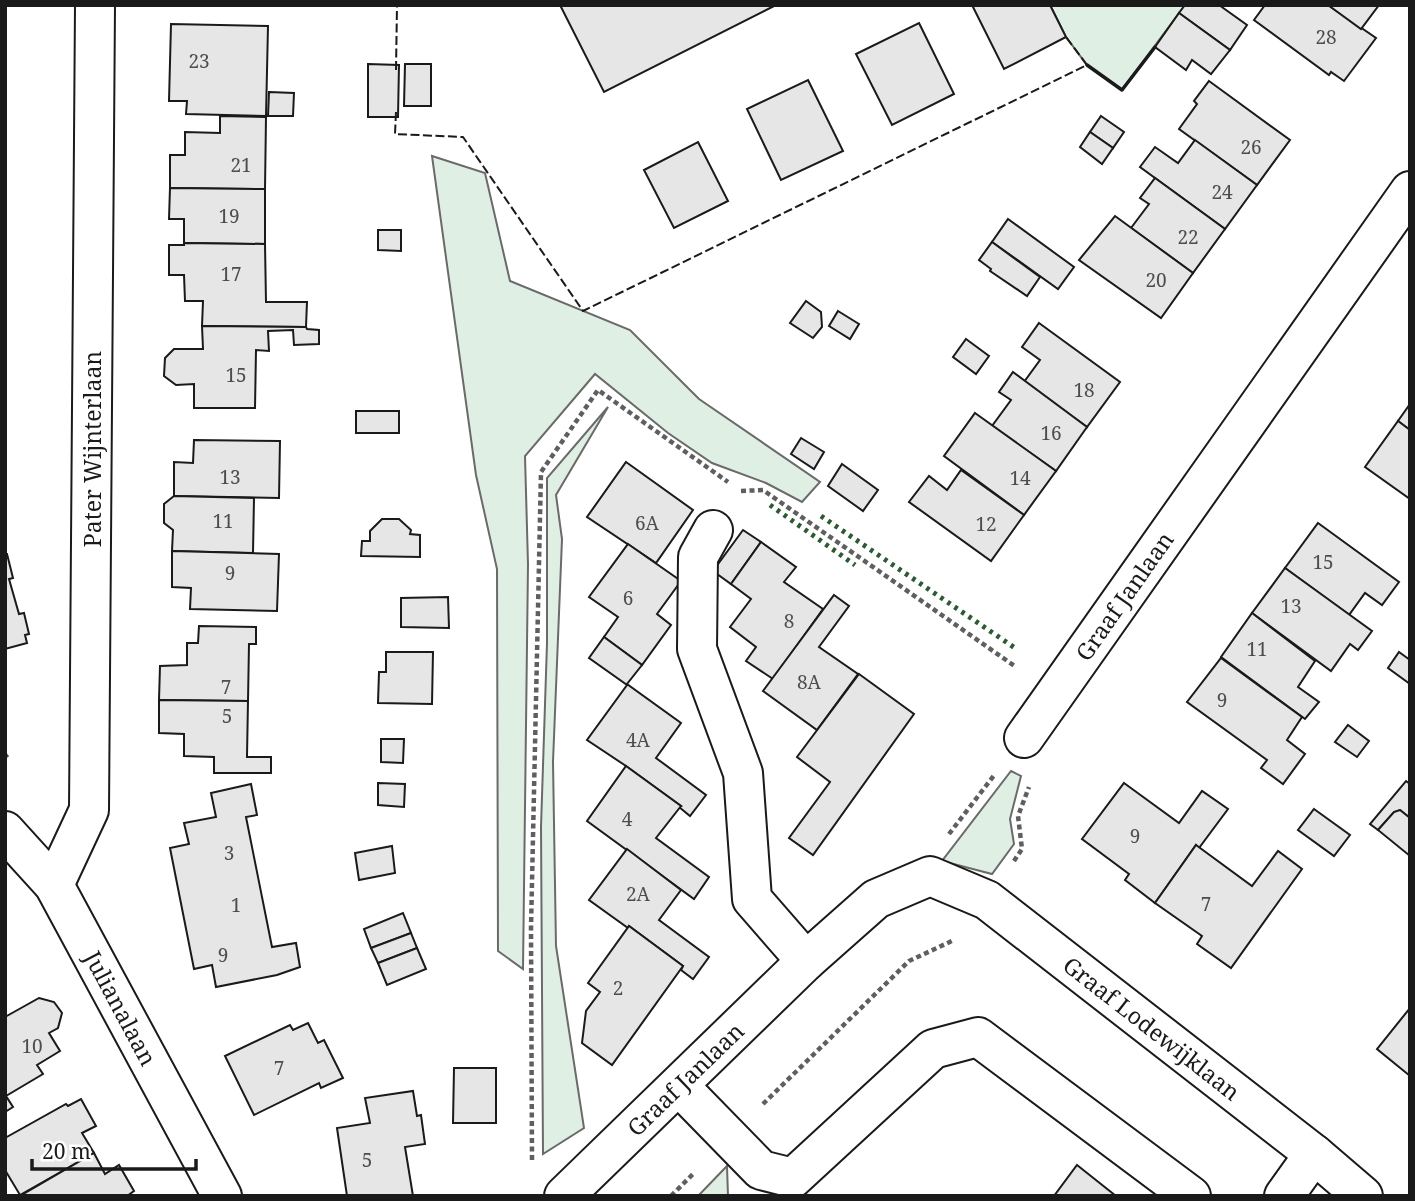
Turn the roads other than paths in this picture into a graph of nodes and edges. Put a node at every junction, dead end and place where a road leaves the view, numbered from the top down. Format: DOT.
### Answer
graph roads {
  1 [pos="95,5"];
  2 [pos="1410,191"];
  3 [pos="713,530"];
  4 [pos="1018,746"];
  5 [pos="5,831"];
  6 [pos="930,876"];
  7 [pos="54,885"];
  8 [pos="806,961"];
  9 [pos="679,1086"];
  10 [pos="1314,1154"];
  11 [pos="222,1196"];
  12 [pos="564,1196"];
  13 [pos="1191,1196"];
  14 [pos="1284,1196"];
  15 [pos="1363,1196"];
  1 -- 7 [label="street, Pater Wijnterlaan"];
  2 -- 4 [label="street, Graaf Janlaan"];
  3 -- 8 [label="street"];
  5 -- 7 [label="street, Julianalaan"];
  6 -- 8 [label="street, Graaf Janlaan"];
  6 -- 10 [label="street, Graaf Lodewijklaan"];
  7 -- 11 [label="street, Julianalaan"];
  8 -- 9 [label="street, Graaf Janlaan"];
  9 -- 12 [label="street, Graaf Janlaan"];
  9 -- 13 [label="street"];
  10 -- 14 [label="street"];
  10 -- 15 [label="street, Graaf Lodewijklaan"];
}
